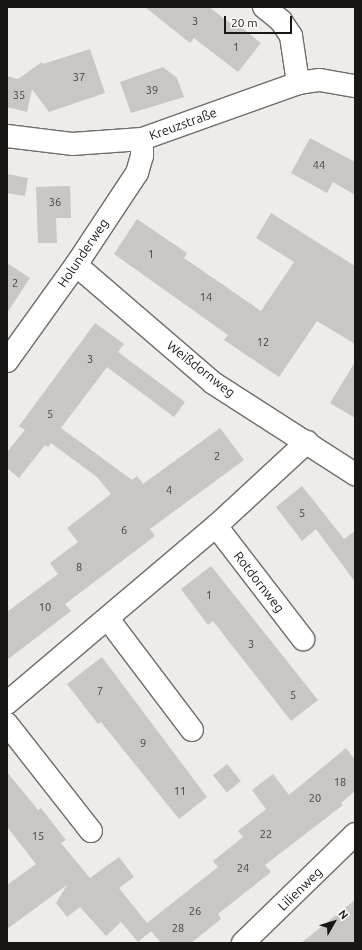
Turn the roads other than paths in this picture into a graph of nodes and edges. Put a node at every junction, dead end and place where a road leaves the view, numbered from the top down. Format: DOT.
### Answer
graph roads {
  1 [pos="264,7"];
  2 [pos="298,83"];
  3 [pos="355,86"];
  4 [pos="7,136"];
  5 [pos="142,139"];
  6 [pos="76,265"];
  7 [pos="7,361"];
  8 [pos="307,442"];
  9 [pos="355,474"];
  10 [pos="216,526"];
  11 [pos="108,619"];
  12 [pos="303,639"];
  13 [pos="7,703"];
  14 [pos="7,724"];
  15 [pos="192,730"];
  16 [pos="91,831"];
  17 [pos="355,834"];
  18 [pos="243,943"];
  1 -- 2 [label="street"];
  2 -- 3 [label="street, Kreuzstraße"];
  2 -- 5 [label="street, Kreuzstraße"];
  4 -- 5 [label="street, Kreuzstraße"];
  5 -- 6 [label="street, Holunderweg"];
  6 -- 7 [label="street, Holunderweg"];
  6 -- 8 [label="street, Weißdornweg"];
  8 -- 9 [label="street, Weißdornweg"];
  8 -- 10 [label="street"];
  10 -- 11 [label="street"];
  10 -- 12 [label="street, Rotdornweg"];
  11 -- 13 [label="street"];
  11 -- 15 [label="street"];
  14 -- 16 [label="street"];
  17 -- 18 [label="street, Lilienweg"];
}
